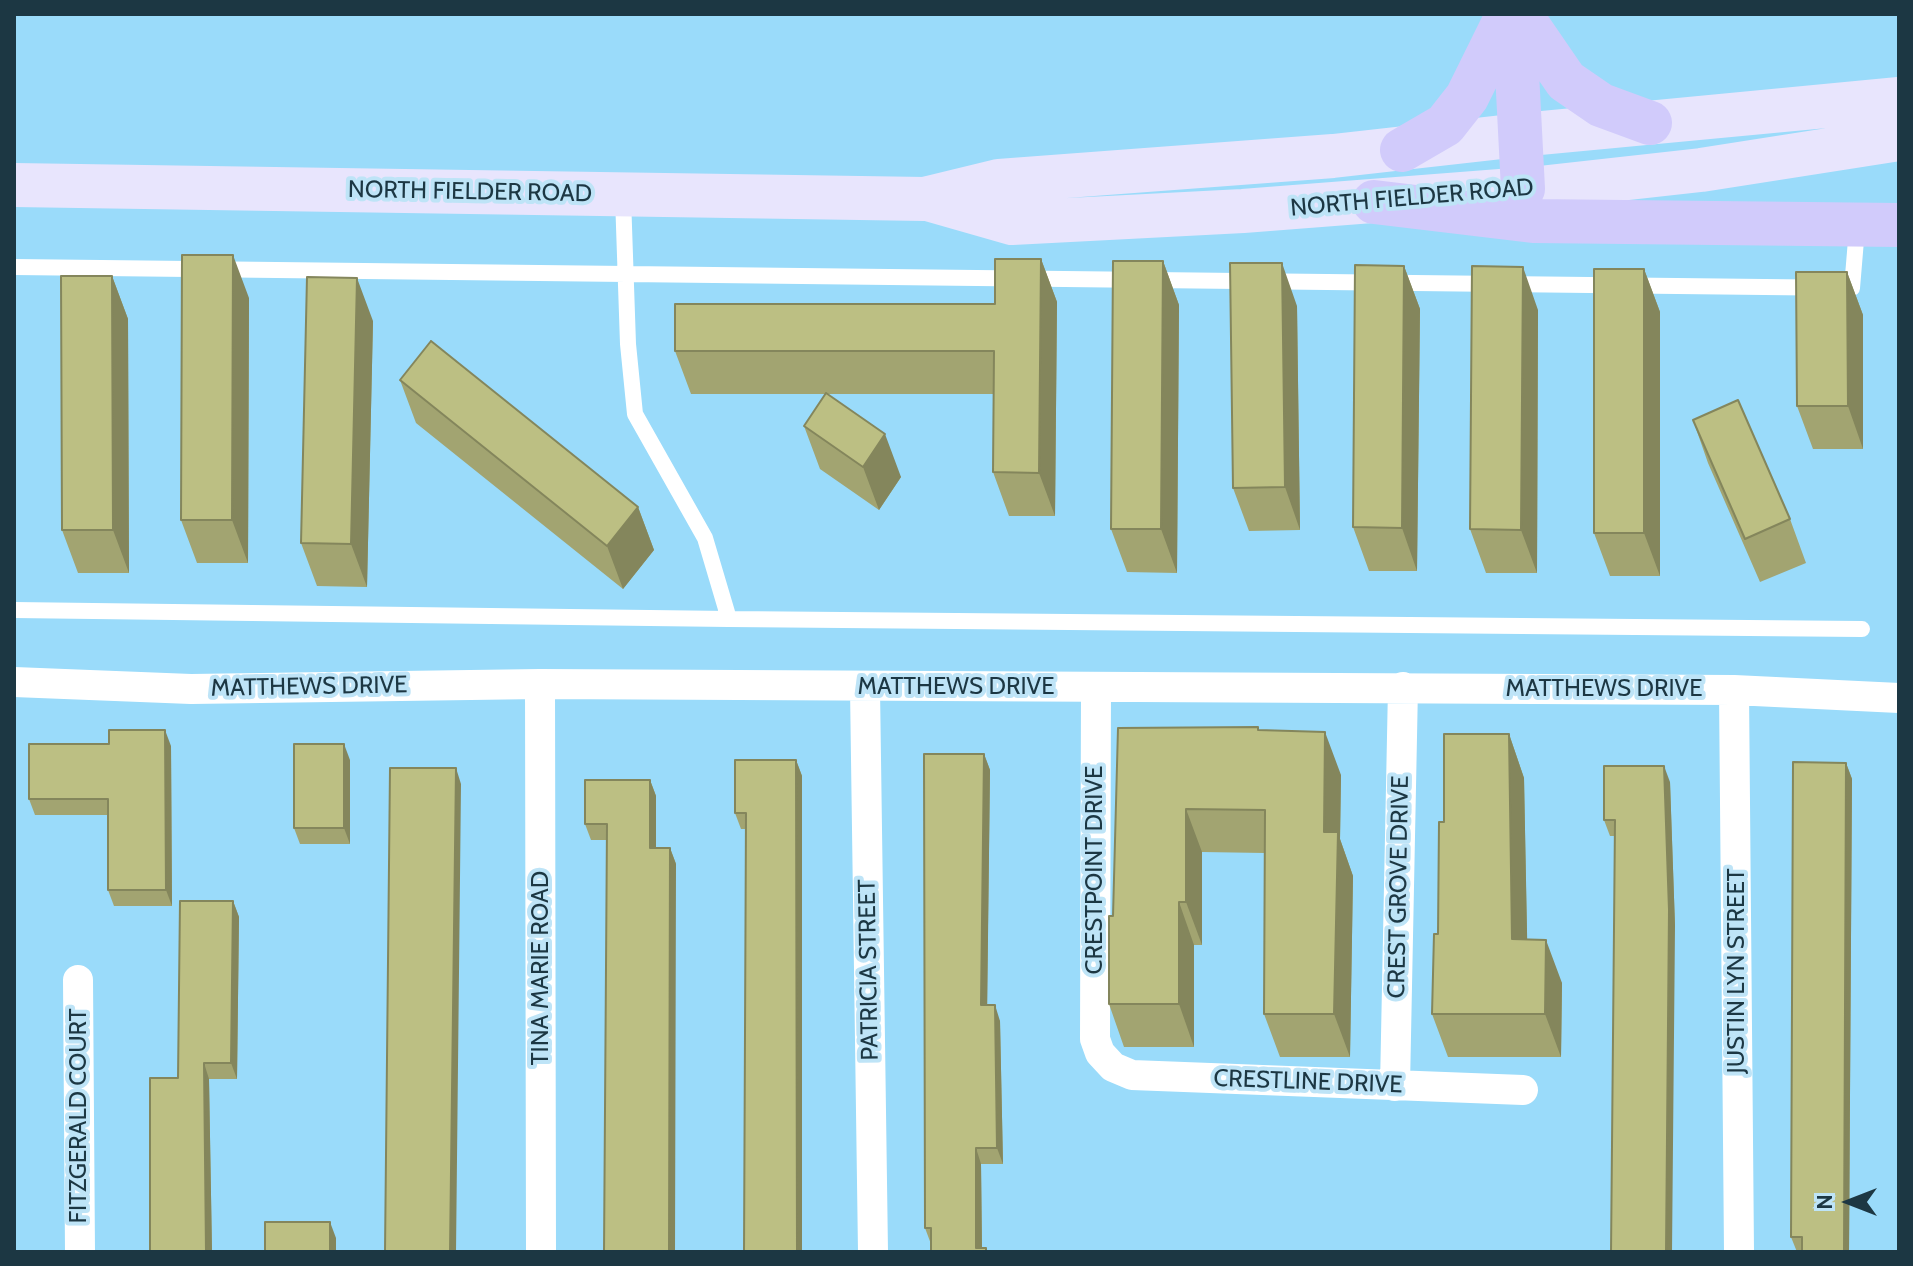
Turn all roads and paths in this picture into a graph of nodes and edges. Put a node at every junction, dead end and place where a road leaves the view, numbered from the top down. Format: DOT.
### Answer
graph roads {
  1 [pos="1511,14"];
  2 [pos="1520,14"];
  3 [pos="1899,99"];
  4 [pos="1650,123"];
  5 [pos="1520,135"];
  6 [pos="1899,139"];
  7 [pos="1402,150"];
  8 [pos="14,185"];
  9 [pos="1523,189"];
  10 [pos="623,194"];
  11 [pos="925,199"];
  12 [pos="1374,202"];
  13 [pos="1878,225"];
  14 [pos="14,267"];
  15 [pos="626,276"];
  16 [pos="14,610"];
  17 [pos="729,619"];
  18 [pos="1862,629"];
  19 [pos="14,682"];
  20 [pos="540,684"];
  21 [pos="1096,687"];
  22 [pos="1403,687"];
  23 [pos="865,688"];
  24 [pos="1734,690"];
  25 [pos="1899,698"];
  26 [pos="78,980"];
  27 [pos="1100,1053"];
  28 [pos="1395,1086"];
  29 [pos="1523,1090"];
  30 [pos="80,1252"];
  31 [pos="541,1252"];
  32 [pos="873,1252"];
  33 [pos="1739,1252"];
  1 -- 5 [label="main road"];
  1 -- 7 [label="main road"];
  2 -- 4 [label="main road"];
  3 -- 4 [label="main road, NORTH FIELDER ROAD"];
  4 -- 5 [label="main road, NORTH FIELDER ROAD"];
  5 -- 7 [label="main road, NORTH FIELDER ROAD"];
  5 -- 9 [label="main road"];
  6 -- 9 [label="main road, NORTH FIELDER ROAD"];
  7 -- 11 [label="main road, NORTH FIELDER ROAD"];
  8 -- 10 [label="main road, NORTH FIELDER ROAD"];
  9 -- 12 [label="main road, NORTH FIELDER ROAD"];
  10 -- 11 [label="main road, NORTH FIELDER ROAD"];
  10 -- 15 [label="lane"];
  11 -- 12 [label="main road, NORTH FIELDER ROAD"];
  12 -- 13 [label="main road"];
  13 -- 15 [label="lane"];
  14 -- 15 [label="lane"];
  15 -- 17 [label="lane"];
  16 -- 17 [label="lane"];
  17 -- 18 [label="lane"];
  19 -- 20 [label="street, MATTHEWS DRIVE"];
  20 -- 23 [label="street, MATTHEWS DRIVE"];
  20 -- 31 [label="street, TINA MARIE ROAD"];
  21 -- 22 [label="street, MATTHEWS DRIVE"];
  21 -- 23 [label="street, MATTHEWS DRIVE"];
  21 -- 27 [label="street, CRESTPOINT DRIVE"];
  22 -- 24 [label="street, MATTHEWS DRIVE"];
  22 -- 28 [label="street, CREST GROVE DRIVE"];
  23 -- 32 [label="street, PATRICIA STREET"];
  24 -- 25 [label="street, MATTHEWS DRIVE"];
  24 -- 33 [label="street, JUSTIN LYN STREET"];
  26 -- 30 [label="street, FITZGERALD COURT"];
  27 -- 28 [label="street, CRESTLINE DRIVE"];
  28 -- 29 [label="street, CRESTLINE DRIVE"];
}
